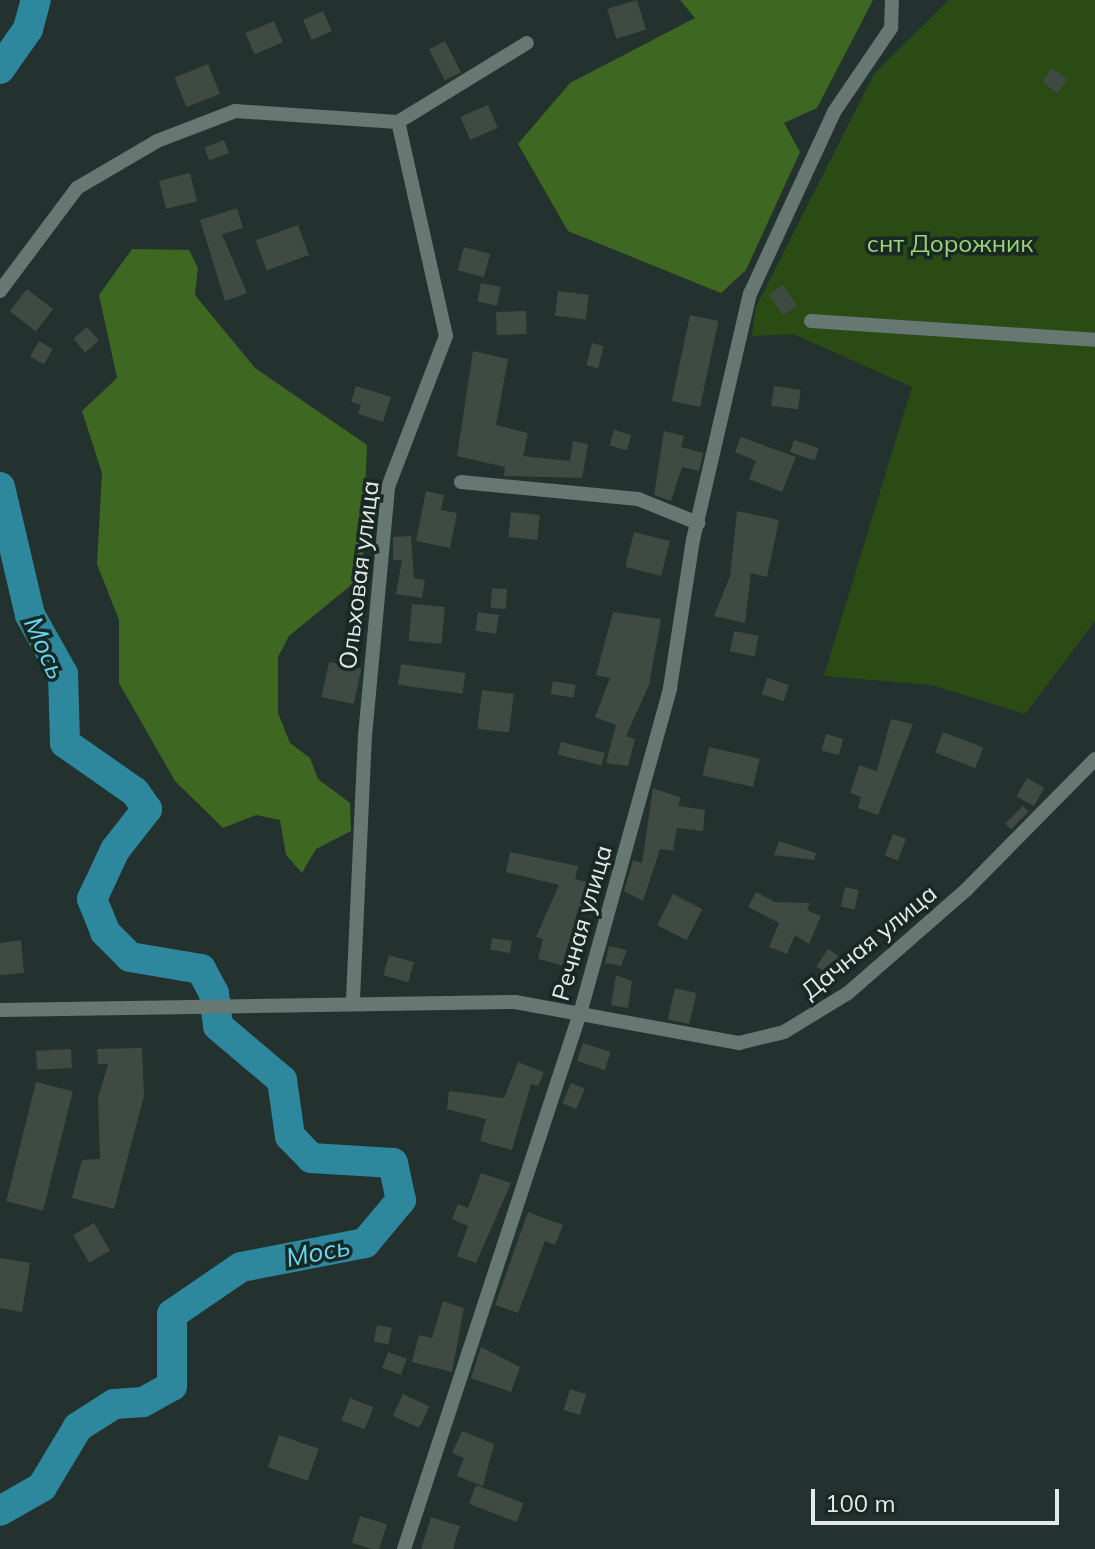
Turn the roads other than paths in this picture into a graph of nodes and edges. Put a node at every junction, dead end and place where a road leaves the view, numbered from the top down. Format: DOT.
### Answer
graph roads {
  1 [pos="892,0"];
  2 [pos="527,43"];
  3 [pos="398,122"];
  4 [pos="0,291"];
  5 [pos="811,321"];
  6 [pos="1095,340"];
  7 [pos="461,482"];
  8 [pos="698,523"];
  9 [pos="1095,759"];
  10 [pos="353,999"];
  11 [pos="0,1010"];
  12 [pos="581,1010"];
  13 [pos="404,1549"];
  1 -- 8 [label="street, Речная улица"];
  2 -- 3 [label="street"];
  3 -- 4 [label="street"];
  3 -- 10 [label="street, Ольховая улица"];
  5 -- 6 [label="street"];
  7 -- 8 [label="street"];
  8 -- 12 [label="street, Речная улица"];
  9 -- 12 [label="street, Дачная улица"];
  10 -- 11 [label="street, Дачная улица"];
  10 -- 12 [label="street, Дачная улица"];
  12 -- 13 [label="street, Речная улица"];
}
